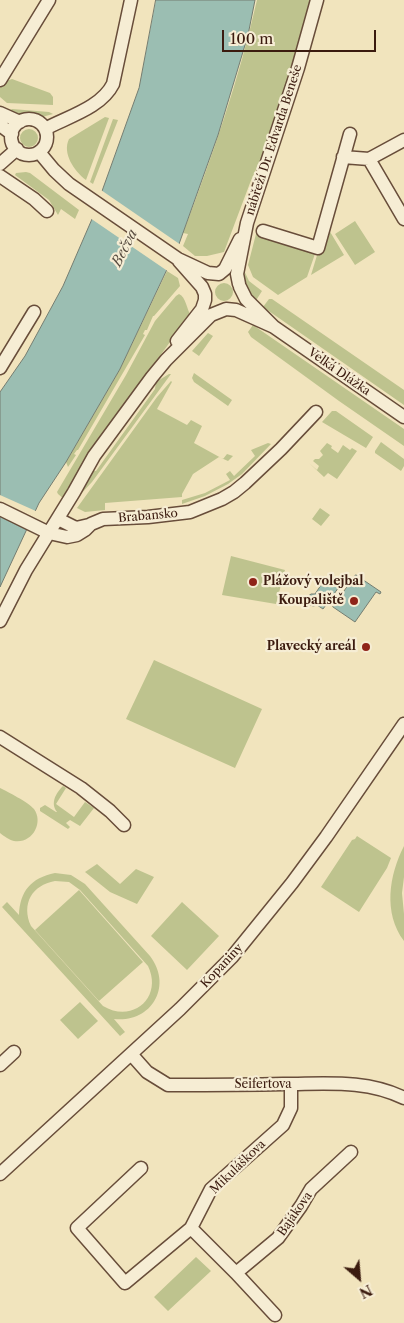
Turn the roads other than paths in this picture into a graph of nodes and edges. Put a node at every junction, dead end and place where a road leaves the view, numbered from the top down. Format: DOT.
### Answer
graph roads {
  1 [pos="49,0"];
  2 [pos="131,0"];
  3 [pos="317,0"];
  4 [pos="0,80"];
  5 [pos="0,113"];
  6 [pos="20,122"];
  7 [pos="0,125"];
  8 [pos="45,129"];
  9 [pos="12,134"];
  10 [pos="350,134"];
  11 [pos="404,140"];
  12 [pos="17,150"];
  13 [pos="39,152"];
  14 [pos="343,157"];
  15 [pos="369,159"];
  16 [pos="0,164"];
  17 [pos="0,176"];
  18 [pos="47,211"];
  19 [pos="404,219"];
  20 [pos="248,223"];
  21 [pos="263,231"];
  22 [pos="178,259"];
  23 [pos="219,274"];
  24 [pos="239,286"];
  25 [pos="205,294"];
  26 [pos="226,309"];
  27 [pos="34,312"];
  28 [pos="274,328"];
  29 [pos="166,360"];
  30 [pos="0,368"];
  31 [pos="316,412"];
  32 [pos="404,417"];
  33 [pos="0,509"];
  34 [pos="58,519"];
  35 [pos="91,524"];
  36 [pos="49,533"];
  37 [pos="0,621"];
  38 [pos="404,724"];
  39 [pos="0,737"];
  40 [pos="124,825"];
  41 [pos="14,1052"];
  42 [pos="131,1054"];
  43 [pos="0,1064"];
  44 [pos="291,1084"];
  45 [pos="404,1098"];
  46 [pos="351,1152"];
  47 [pos="141,1168"];
  48 [pos="0,1174"];
  49 [pos="191,1228"];
  50 [pos="236,1273"];
  51 [pos="275,1315"];
  1 -- 4 [label="street"];
  2 -- 8 [label="street"];
  3 -- 20 [label="street, nábřeží Dr. Edvarda Beneše"];
  5 -- 6 [label="street"];
  6 -- 8 [label="street"];
  6 -- 9 [label="street"];
  7 -- 9 [label="street"];
  8 -- 13 [label="street"];
  9 -- 12 [label="street"];
  10 -- 14 [label="street"];
  11 -- 15 [label="street"];
  12 -- 13 [label="street"];
  12 -- 16 [label="street"];
  13 -- 22 [label="street"];
  14 -- 15 [label="street"];
  14 -- 21 [label="street"];
  15 -- 19 [label="street"];
  17 -- 18 [label="street"];
  20 -- 23 [label="street, nábřeží Dr. Edvarda Beneše"];
  20 -- 24 [label="street, nábřeží Dr. Edvarda Beneše"];
  22 -- 23 [label="street"];
  22 -- 25 [label="street"];
  23 -- 24 [label="street"];
  23 -- 25 [label="street"];
  24 -- 26 [label="street"];
  24 -- 28 [label="street, Velká Dlážka"];
  25 -- 26 [label="street"];
  25 -- 29 [label="street"];
  26 -- 28 [label="street, Velká Dlážka"];
  26 -- 29 [label="street"];
  27 -- 30 [label="street"];
  28 -- 32 [label="street, Velká Dlážka"];
  29 -- 34 [label="street"];
  31 -- 35 [label="street, Brabansko"];
  33 -- 36 [label="street"];
  34 -- 35 [label="street"];
  34 -- 36 [label="street"];
  35 -- 36 [label="street, Brabansko"];
  36 -- 37 [label="street"];
  38 -- 42 [label="street, Kopaniny"];
  39 -- 40 [label="street"];
  41 -- 43 [label="street"];
  42 -- 44 [label="street, Seifertova"];
  42 -- 48 [label="street, Kopaniny"];
  44 -- 45 [label="street, Seifertova"];
  44 -- 49 [label="street, Mikuláškova"];
  46 -- 50 [label="street, Bajákova"];
  47 -- 49 [label="street, Mikuláškova"];
  49 -- 50 [label="street"];
  50 -- 51 [label="street"];
}
